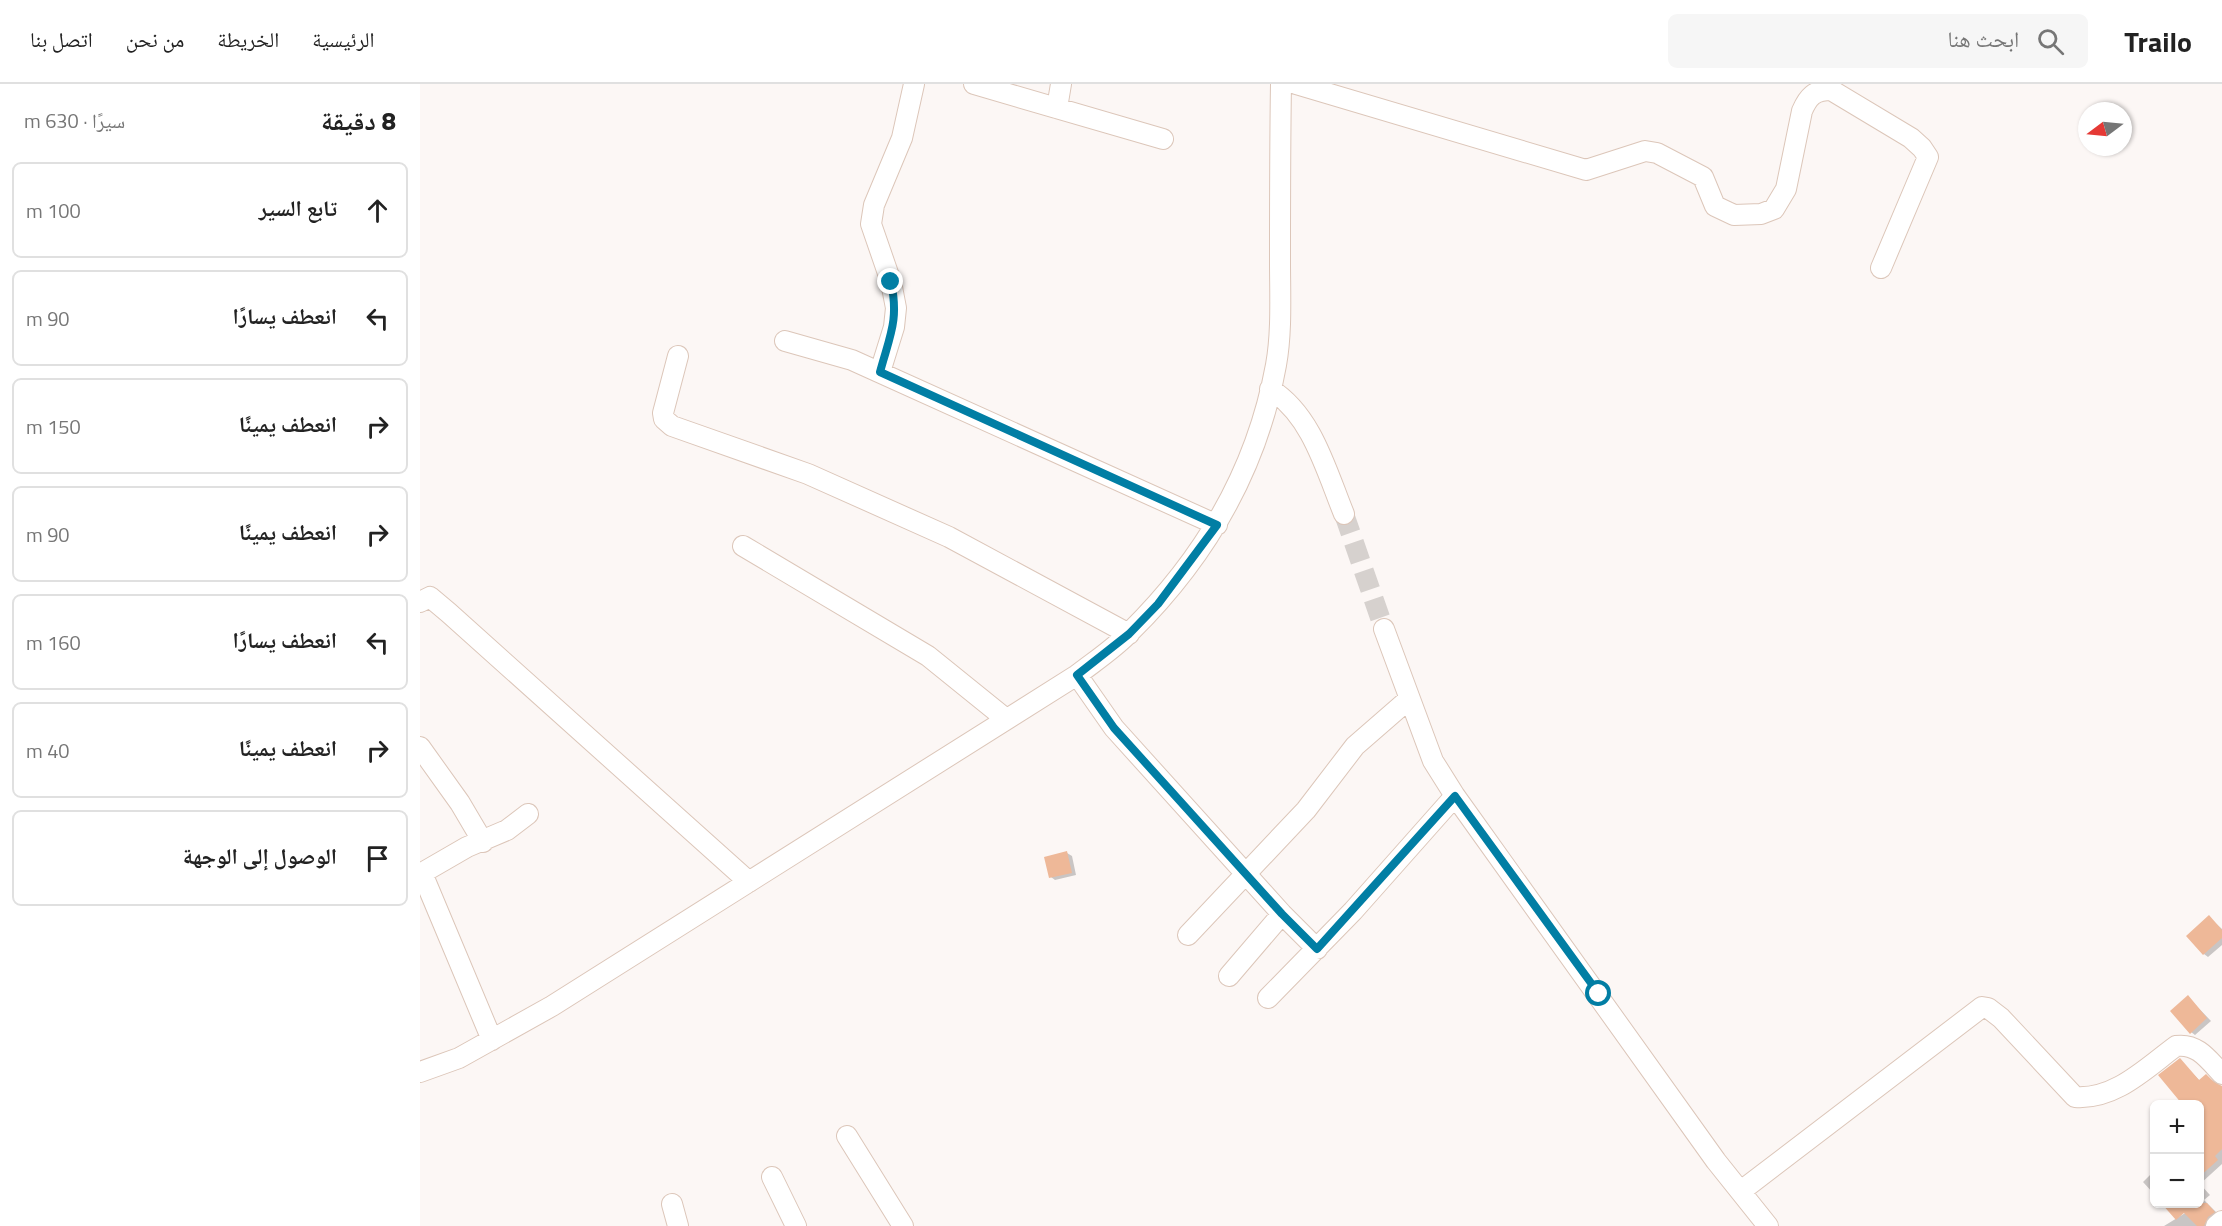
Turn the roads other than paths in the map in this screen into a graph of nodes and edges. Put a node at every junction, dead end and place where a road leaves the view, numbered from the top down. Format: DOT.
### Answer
graph roads {
  1 [pos="914,84"];
  2 [pos="974,84"];
  3 [pos="1061,84"];
  4 [pos="1281,84"];
  5 [pos="1296,84"];
  6 [pos="1057,108"];
  7 [pos="1163,140"];
  8 [pos="1881,268"];
  9 [pos="785,341"];
  10 [pos="678,356"];
  11 [pos="880,372"];
  12 [pos="1270,388"];
  13 [pos="1344,514"];
  14 [pos="1217,525"];
  15 [pos="743,546"];
  16 [pos="420,602"];
  17 [pos="1384,628"];
  18 [pos="1129,634"];
  19 [pos="1077,675"];
  20 [pos="1409,699"];
  21 [pos="1006,719"];
  22 [pos="420,747"];
  23 [pos="1455,796"];
  24 [pos="528,814"];
  25 [pos="483,842"];
  26 [pos="1245,874"];
  27 [pos="748,882"];
  28 [pos="1282,914"];
  29 [pos="1188,935"];
  30 [pos="1317,949"];
  31 [pos="1228,976"];
  32 [pos="1268,998"];
  33 [pos="492,1040"];
  34 [pos="420,1072"];
  35 [pos="2222,1074"];
  36 [pos="847,1137"];
  37 [pos="772,1177"];
  38 [pos="1741,1191"];
  39 [pos="672,1204"];
  40 [pos="2222,1221"];
  41 [pos="678,1226"];
  42 [pos="796,1226"];
  43 [pos="903,1226"];
  44 [pos="1768,1226"];
  45 [pos="2216,1226"];
  1 -- 11 [label="street"];
  2 -- 6 [label="street"];
  3 -- 6 [label="street"];
  4 -- 12 [label="street"];
  5 -- 8 [label="street"];
  6 -- 7 [label="street"];
  9 -- 11 [label="street"];
  10 -- 18 [label="street"];
  11 -- 14 [label="street"];
  12 -- 13 [label="street"];
  12 -- 14 [label="street"];
  14 -- 18 [label="street"];
  15 -- 21 [label="street"];
  16 -- 27 [label="street"];
  17 -- 20 [label="street"];
  18 -- 19 [label="street"];
  19 -- 21 [label="street"];
  19 -- 26 [label="street"];
  20 -- 23 [label="street"];
  20 -- 26 [label="street"];
  21 -- 27 [label="street"];
  22 -- 25 [label="street"];
  23 -- 30 [label="street"];
  23 -- 38 [label="street"];
  24 -- 25 [label="street"];
  25 -- 33 [label="street"];
  26 -- 28 [label="street"];
  26 -- 29 [label="street"];
  27 -- 33 [label="street"];
  28 -- 30 [label="street"];
  28 -- 31 [label="street"];
  30 -- 32 [label="street"];
  33 -- 34 [label="street"];
  35 -- 38 [label="street"];
  36 -- 43 [label="street"];
  37 -- 42 [label="street"];
  38 -- 44 [label="street"];
  39 -- 41 [label="street"];
  40 -- 45 [label="street"];
}
